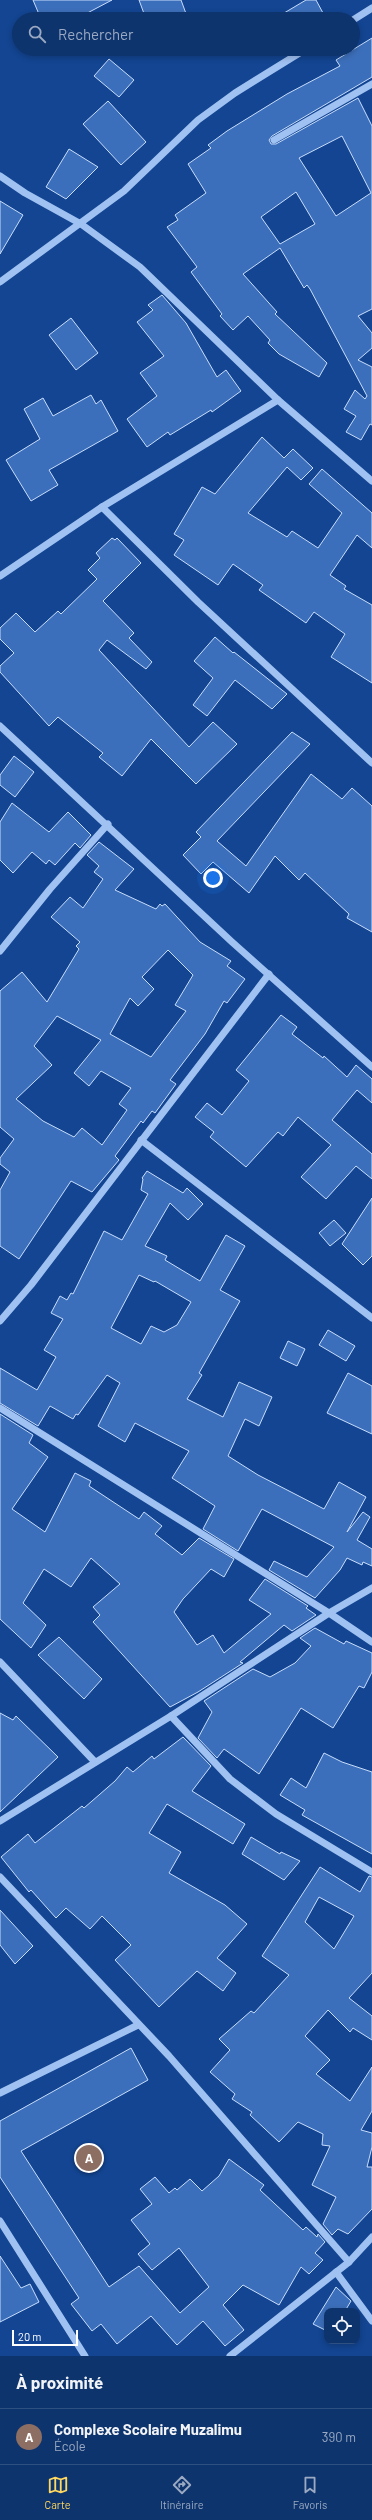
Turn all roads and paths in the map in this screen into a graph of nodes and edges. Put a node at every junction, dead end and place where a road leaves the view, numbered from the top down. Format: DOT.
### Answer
graph roads {
  1 [pos="372,8"];
  2 [pos="360,16"];
  3 [pos="295,56"];
  4 [pos="372,84"];
  5 [pos="274,140"];
  6 [pos="0,176"];
  7 [pos="81,224"];
  8 [pos="0,282"];
  9 [pos="278,400"];
  10 [pos="372,481"];
  11 [pos="102,507"];
  12 [pos="0,576"];
  13 [pos="0,726"];
  14 [pos="372,763"];
  15 [pos="108,824"];
  16 [pos="0,951"];
  17 [pos="268,974"];
  18 [pos="372,1067"];
  19 [pos="141,1140"];
  20 [pos="372,1318"];
  21 [pos="0,1321"];
  22 [pos="0,1408"];
  23 [pos="372,1588"];
  24 [pos="329,1612"];
  25 [pos="372,1642"];
  26 [pos="0,1662"];
  27 [pos="171,1716"];
  28 [pos="95,1762"];
  29 [pos="0,1821"];
  30 [pos="372,1872"];
  31 [pos="0,1877"];
  32 [pos="138,2024"];
  33 [pos="0,2093"];
  34 [pos="0,2221"];
  35 [pos="372,2237"];
  36 [pos="349,2262"];
  37 [pos="336,2272"];
  38 [pos="372,2321"];
  39 [pos="85,2356"];
  40 [pos="230,2356"];
  1 -- 2 [label="street"];
  3 -- 7 [label="street"];
  4 -- 5 [label="street"];
  6 -- 7 [label="street"];
  7 -- 8 [label="street"];
  7 -- 9 [label="street"];
  9 -- 10 [label="street"];
  9 -- 11 [label="street"];
  11 -- 12 [label="street"];
  11 -- 14 [label="street"];
  13 -- 15 [label="street"];
  15 -- 16 [label="street"];
  15 -- 17 [label="street"];
  17 -- 18 [label="street"];
  17 -- 19 [label="street"];
  19 -- 20 [label="street"];
  19 -- 21 [label="street"];
  22 -- 24 [label="street"];
  23 -- 24 [label="street"];
  24 -- 25 [label="street"];
  24 -- 27 [label="street"];
  26 -- 28 [label="street"];
  27 -- 28 [label="street"];
  27 -- 30 [label="street"];
  28 -- 29 [label="street"];
  31 -- 32 [label="street"];
  32 -- 33 [label="street"];
  32 -- 36 [label="street"];
  34 -- 39 [label="street"];
  35 -- 36 [label="street"];
  36 -- 37 [label="street"];
  37 -- 38 [label="street"];
  37 -- 40 [label="street"];
}
